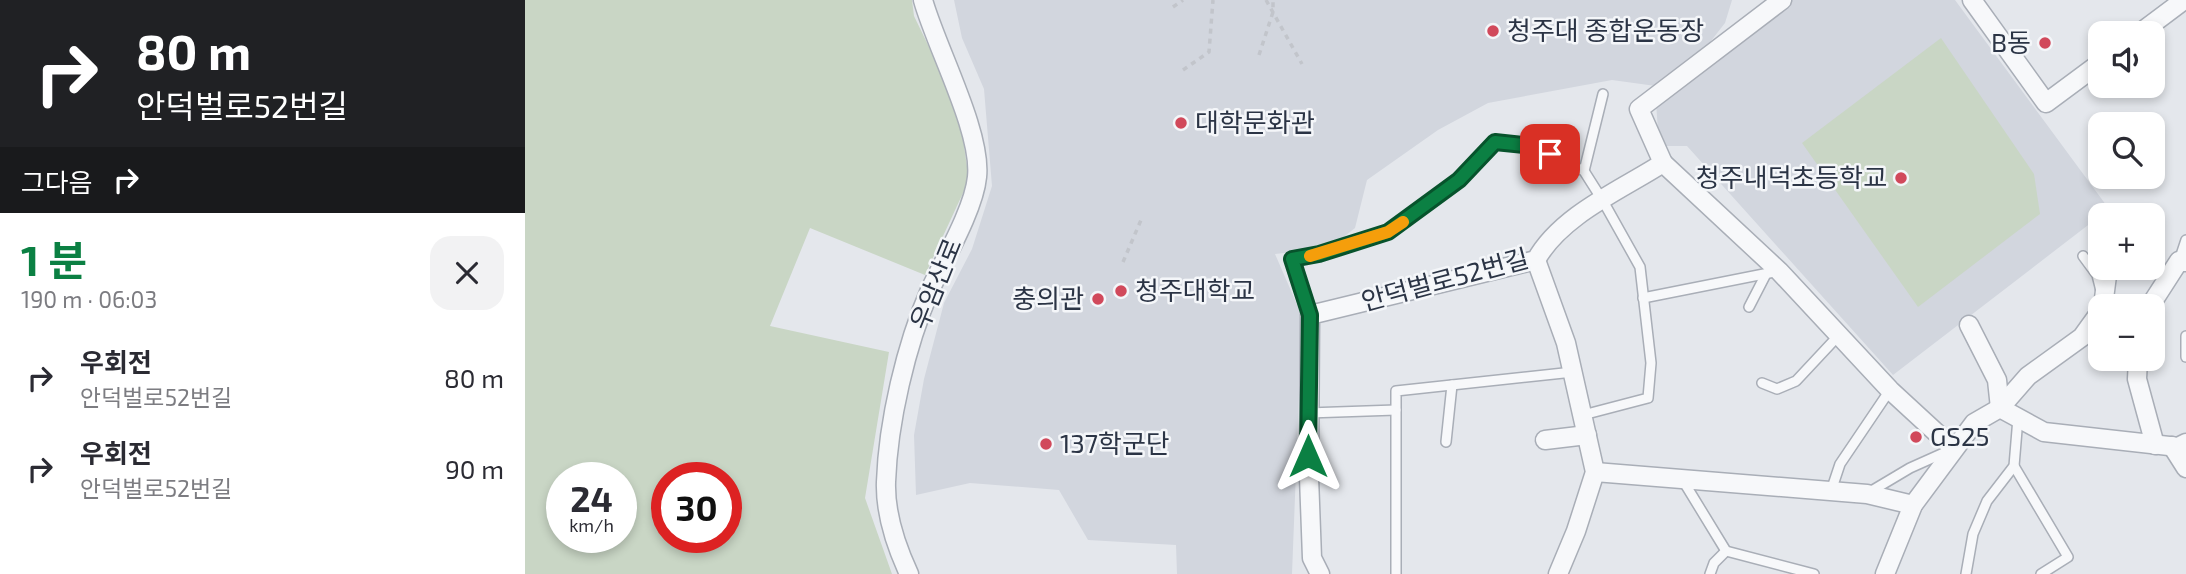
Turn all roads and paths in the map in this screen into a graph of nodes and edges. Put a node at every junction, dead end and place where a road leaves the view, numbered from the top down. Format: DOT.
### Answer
graph roads {
  1 [pos="923,0"];
  2 [pos="1213,0"];
  3 [pos="1266,0"];
  4 [pos="1273,0"];
  5 [pos="1782,0"];
  6 [pos="1972,0"];
  7 [pos="2184,0"];
  8 [pos="1180,1"];
  9 [pos="1173,7"];
  10 [pos="1273,12"];
  11 [pos="2156,21"];
  12 [pos="1259,55"];
  13 [pos="1302,64"];
  14 [pos="1183,70"];
  15 [pos="2088,72"];
  16 [pos="1603,94"];
  17 [pos="1663,163"];
  18 [pos="1584,171"];
  19 [pos="1603,201"];
  20 [pos="1141,220"];
  21 [pos="2186,240"];
  22 [pos="2083,256"];
  23 [pos="1536,260"];
  24 [pos="2182,261"];
  25 [pos="1122,262"];
  26 [pos="1772,272"];
  27 [pos="2101,294"];
  28 [pos="2159,294"];
  29 [pos="1643,298"];
  30 [pos="1749,307"];
  31 [pos="1310,315"];
  32 [pos="1969,325"];
  33 [pos="2088,328"];
  34 [pos="1839,335"];
  35 [pos="2186,336"];
  36 [pos="2186,357"];
  37 [pos="2137,371"];
  38 [pos="1573,372"];
  39 [pos="1762,383"];
  40 [pos="1452,385"];
  41 [pos="1890,390"];
  42 [pos="2000,408"];
  43 [pos="1396,410"];
  44 [pos="1308,413"];
  45 [pos="1583,415"];
  46 [pos="2018,418"];
  47 [pos="1587,435"];
  48 [pos="1545,440"];
  49 [pos="1446,442"];
  50 [pos="2171,445"];
  51 [pos="1953,449"];
  52 [pos="2014,466"];
  53 [pos="2186,468"];
  54 [pos="1595,472"];
  55 [pos="1682,479"];
  56 [pos="1831,491"];
  57 [pos="1867,494"];
  58 [pos="1913,505"];
  59 [pos="1726,551"];
  60 [pos="909,574"];
  61 [pos="1320,574"];
  62 [pos="1396,574"];
  63 [pos="1558,574"];
  64 [pos="1710,574"];
  65 [pos="1814,574"];
  66 [pos="1885,574"];
  67 [pos="1966,574"];
  68 [pos="2041,574"];
  1 -- 60 [label="street, 우암산로"];
  2 -- 14 [label="path"];
  3 -- 10 [label="path"];
  4 -- 10 [label="path"];
  5 -- 17 [label="street"];
  6 -- 15 [label="street"];
  7 -- 11 [label="street"];
  8 -- 9 [label="path"];
  10 -- 12 [label="path"];
  10 -- 13 [label="path"];
  16 -- 18 [label="lane"];
  17 -- 19 [label="street, 안덕벌로52번길"];
  17 -- 26 [label="street"];
  18 -- 19 [label="lane"];
  18 -- 31 [label="lane"];
  19 -- 23 [label="street, 안덕벌로52번길"];
  19 -- 29 [label="lane"];
  20 -- 25 [label="path"];
  21 -- 24 [label="lane"];
  22 -- 27 [label="lane"];
  23 -- 31 [label="street, 안덕벌로52번길"];
  23 -- 38 [label="street"];
  24 -- 28 [label="street"];
  26 -- 29 [label="lane"];
  26 -- 30 [label="lane"];
  26 -- 34 [label="street"];
  29 -- 45 [label="lane"];
  31 -- 44 [label="street"];
  32 -- 42 [label="street"];
  33 -- 42 [label="street"];
  34 -- 39 [label="lane"];
  34 -- 41 [label="street"];
  35 -- 36 [label="lane"];
  37 -- 50 [label="street"];
  38 -- 40 [label="lane"];
  38 -- 45 [label="street"];
  40 -- 43 [label="lane"];
  40 -- 49 [label="lane"];
  41 -- 51 [label="street"];
  41 -- 56 [label="lane"];
  42 -- 46 [label="street"];
  42 -- 51 [label="street"];
  43 -- 44 [label="lane"];
  43 -- 62 [label="lane"];
  44 -- 61 [label="street"];
  45 -- 47 [label="street"];
  46 -- 50 [label="street"];
  46 -- 52 [label="lane"];
  47 -- 48 [label="street"];
  47 -- 54 [label="street"];
  50 -- 53 [label="street"];
  51 -- 57 [label="lane"];
  51 -- 58 [label="street"];
  52 -- 67 [label="lane"];
  52 -- 68 [label="lane"];
  54 -- 55 [label="street"];
  54 -- 63 [label="street"];
  55 -- 56 [label="street"];
  55 -- 59 [label="lane"];
  56 -- 57 [label="street"];
  57 -- 58 [label="street"];
  58 -- 66 [label="street"];
  59 -- 64 [label="lane"];
  59 -- 65 [label="lane"];
}
